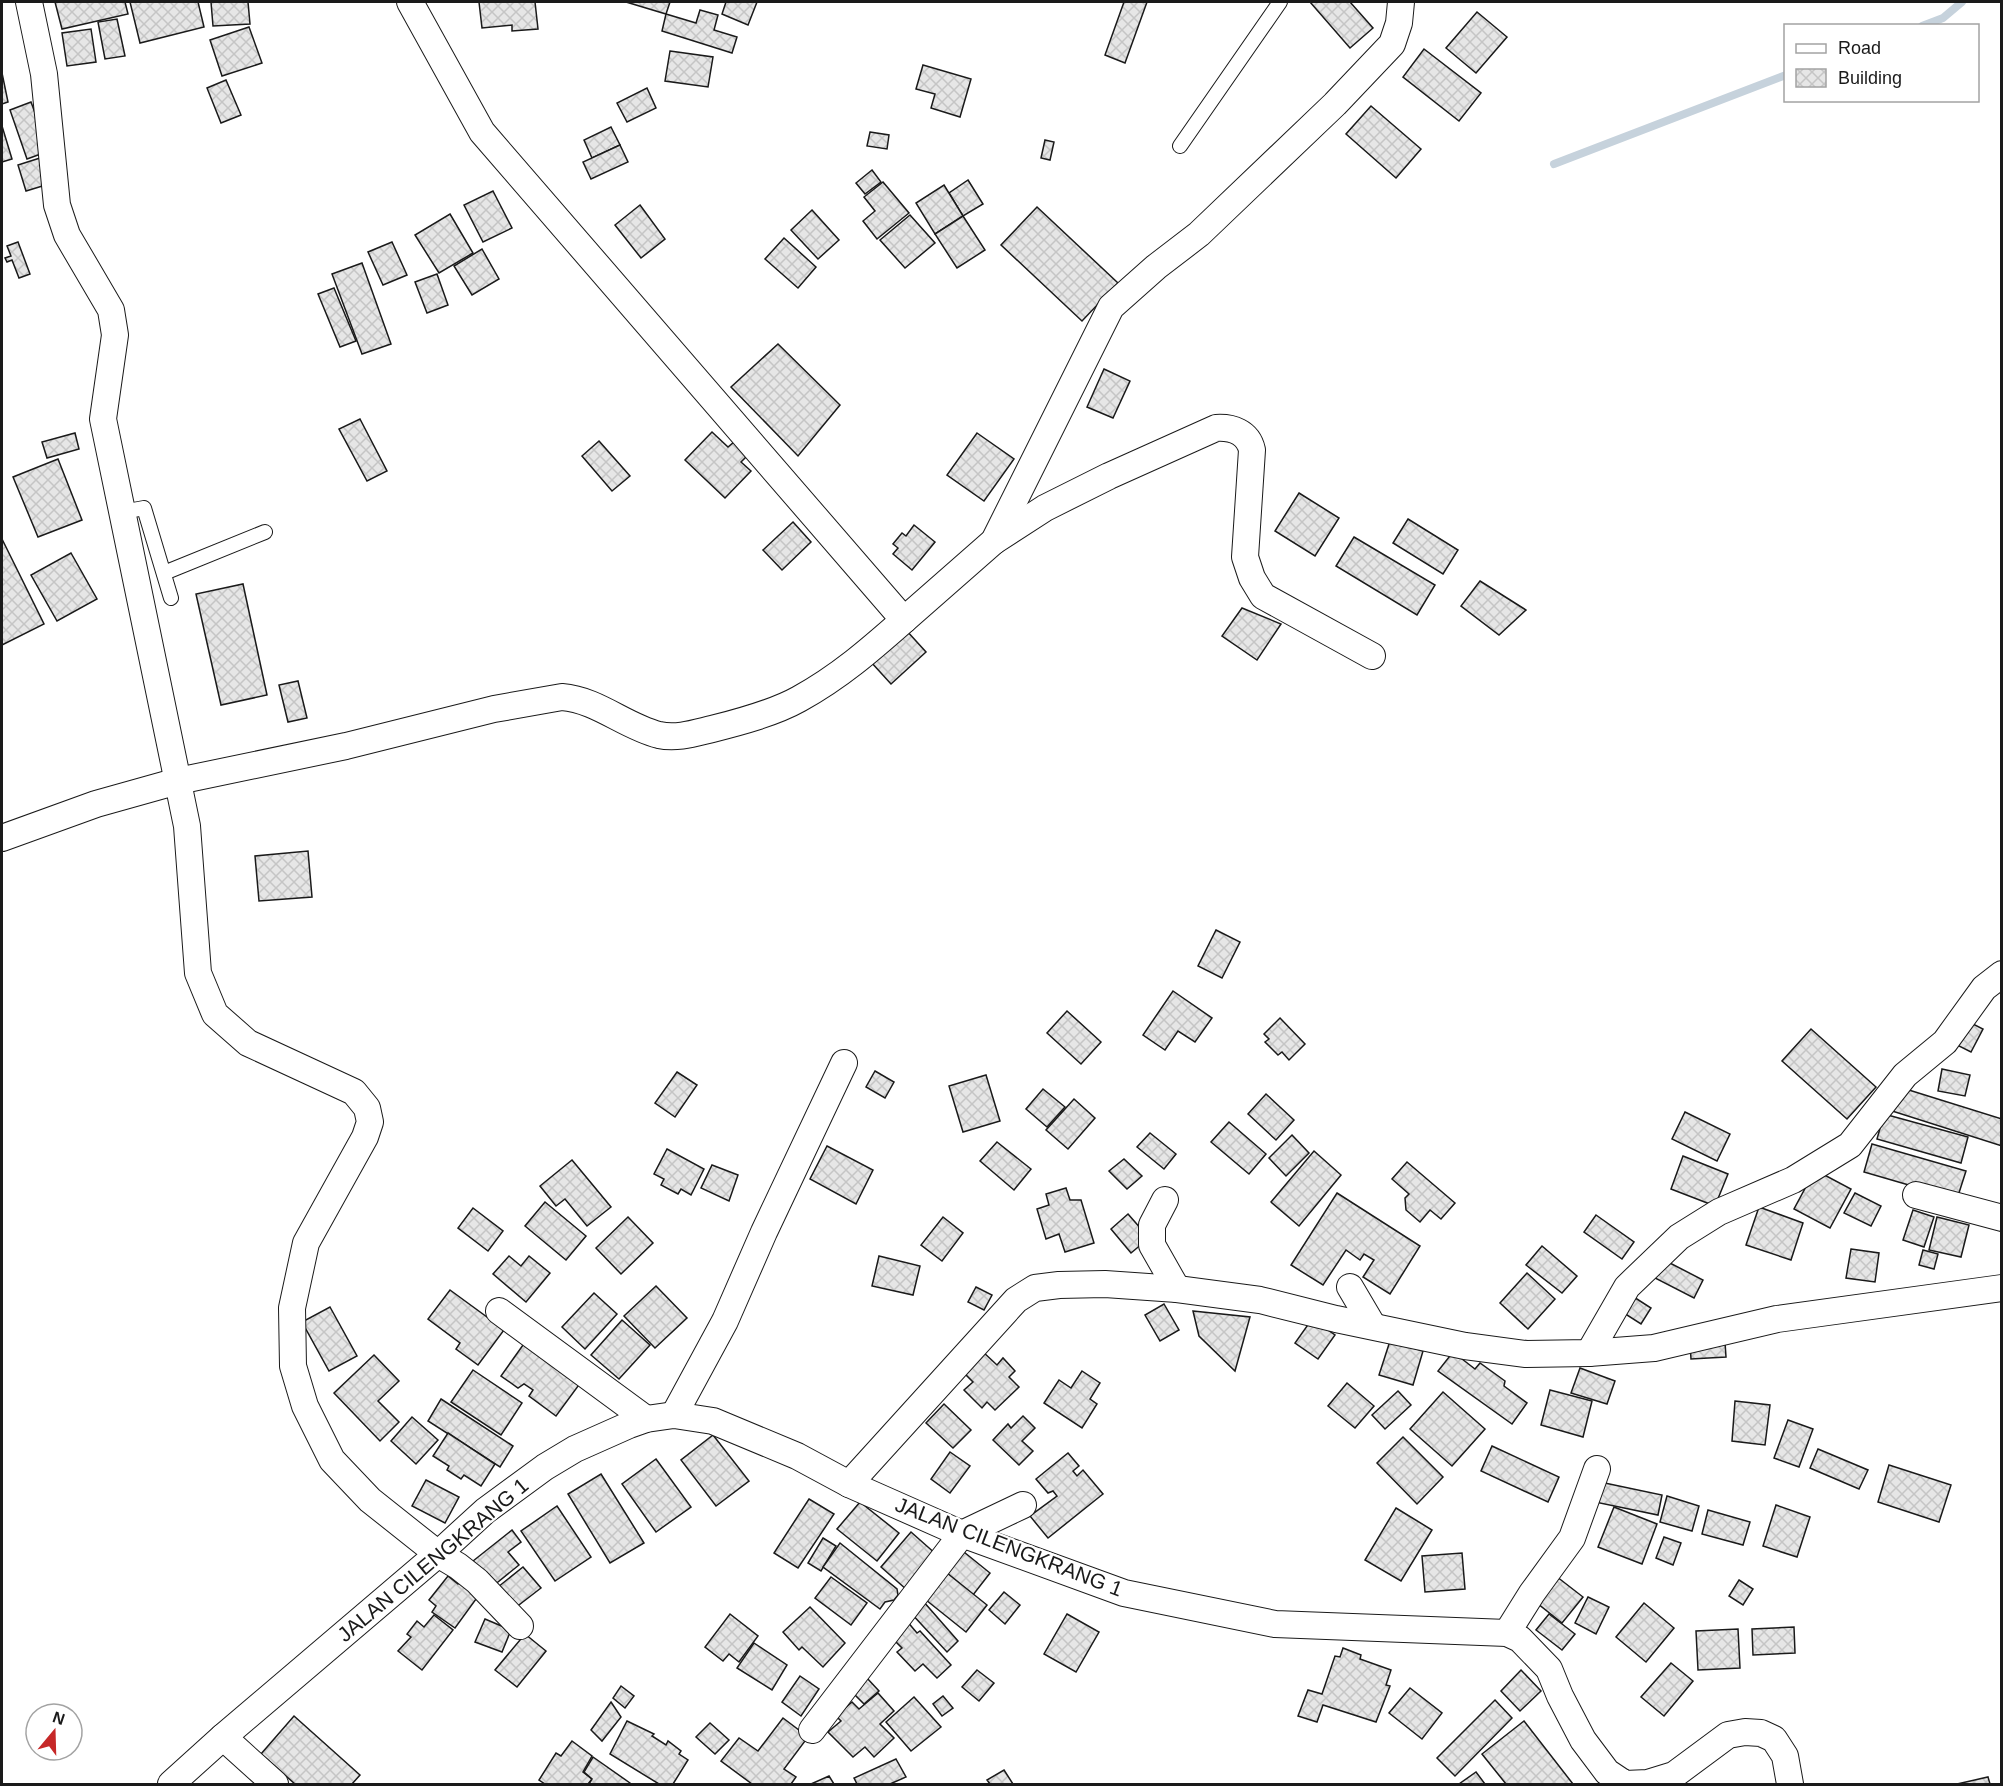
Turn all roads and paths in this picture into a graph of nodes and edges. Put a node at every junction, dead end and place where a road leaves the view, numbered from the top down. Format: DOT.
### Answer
graph roads {
  1 [pos="29,2"];
  2 [pos="410,2"];
  3 [pos="1280,2"];
  4 [pos="1401,2"];
  5 [pos="1180,146"];
  6 [pos="122,512"];
  7 [pos="265,532"];
  8 [pos="994,541"];
  9 [pos="164,573"];
  10 [pos="171,597"];
  11 [pos="904,620"];
  12 [pos="1372,656"];
  13 [pos="178,781"];
  14 [pos="2,838"];
  15 [pos="2001,974"];
  16 [pos="844,1064"];
  17 [pos="1917,1196"];
  18 [pos="1165,1200"];
  19 [pos="2001,1218"];
  20 [pos="1350,1287"];
  21 [pos="2001,1288"];
  22 [pos="1177,1289"];
  23 [pos="499,1311"];
  24 [pos="1373,1326"];
  25 [pos="1589,1353"];
  26 [pos="674,1415"];
  27 [pos="646,1419"];
  28 [pos="1597,1469"];
  29 [pos="849,1484"];
  30 [pos="1023,1505"];
  31 [pos="962,1534"];
  32 [pos="438,1554"];
  33 [pos="520,1626"];
  34 [pos="1507,1633"];
  35 [pos="812,1730"];
  36 [pos="223,1737"];
  37 [pos="1792,1784"];
  38 [pos="171,1785"];
  39 [pos="275,1785"];
  1 -- 6 [label="street"];
  2 -- 11 [label="street"];
  3 -- 5 [label="lane"];
  4 -- 8 [label="street"];
  6 -- 9 [label="lane"];
  6 -- 13 [label="street"];
  7 -- 9 [label="lane"];
  8 -- 11 [label="street"];
  8 -- 12 [label="street"];
  9 -- 10 [label="lane"];
  11 -- 13 [label="street"];
  13 -- 14 [label="street"];
  13 -- 32 [label="street"];
  15 -- 25 [label="street"];
  16 -- 26 [label="street"];
  17 -- 19 [label="street"];
  18 -- 22 [label="street"];
  20 -- 24 [label="street"];
  21 -- 25 [label="street"];
  22 -- 24 [label="street"];
  22 -- 29 [label="street"];
  23 -- 27 [label="street"];
  24 -- 25 [label="street"];
  26 -- 27 [label="street, JALAN CILENGKRANG 1"];
  26 -- 29 [label="street, JALAN CILENGKRANG 1"];
  27 -- 32 [label="street, JALAN CILENGKRANG 1"];
  28 -- 34 [label="street"];
  29 -- 31 [label="street, JALAN CILENGKRANG 1"];
  30 -- 31 [label="street"];
  31 -- 34 [label="street, JALAN CILENGKRANG 1"];
  31 -- 35 [label="street"];
  32 -- 33 [label="street"];
  32 -- 36 [label="street, JALAN CILENGKRANG 1"];
  34 -- 37 [label="street"];
  36 -- 38 [label="street, JALAN CILENGKRANG 1"];
  36 -- 39 [label="street"];
}
